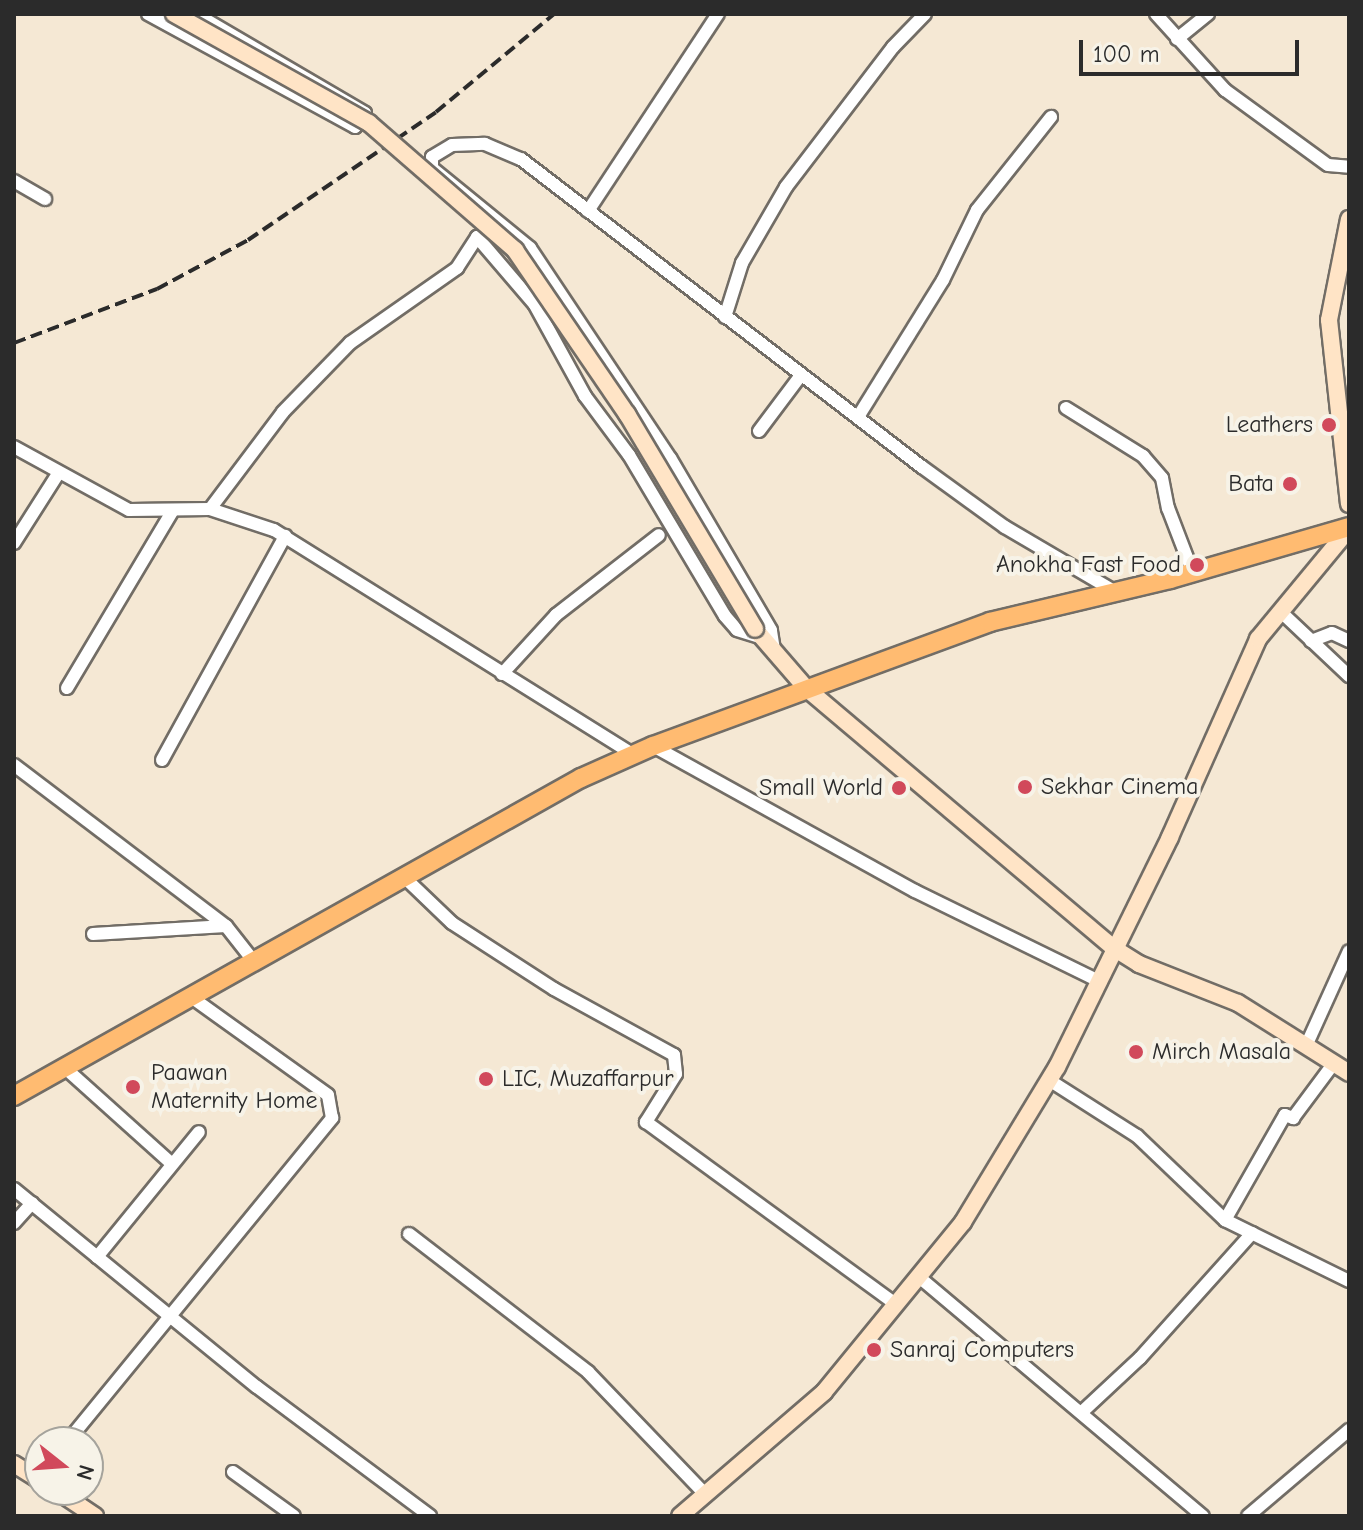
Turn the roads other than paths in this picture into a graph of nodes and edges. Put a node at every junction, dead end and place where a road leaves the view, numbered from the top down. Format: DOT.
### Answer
graph roads {
  1 [pos="148,14"];
  2 [pos="174,14"];
  3 [pos="196,14"];
  4 [pos="718,14"];
  5 [pos="925,14"];
  6 [pos="1156,14"];
  7 [pos="1208,14"];
  8 [pos="220,20"];
  9 [pos="1177,39"];
  10 [pos="210,49"];
  11 [pos="1051,117"];
  12 [pos="1349,167"];
  13 [pos="14,181"];
  14 [pos="45,199"];
  15 [pos="588,211"];
  16 [pos="1349,219"];
  17 [pos="1344,263"];
  18 [pos="725,317"];
  19 [pos="801,375"];
  20 [pos="1066,408"];
  21 [pos="858,417"];
  22 [pos="759,431"];
  23 [pos="14,447"];
  24 [pos="58,474"];
  25 [pos="1349,504"];
  26 [pos="210,509"];
  27 [pos="173,510"];
  28 [pos="1349,528"];
  29 [pos="659,535"];
  30 [pos="285,536"];
  31 [pos="14,543"];
  32 [pos="1193,573"];
  33 [pos="1116,592"];
  34 [pos="1280,611"];
  35 [pos="764,639"];
  36 [pos="1311,641"];
  37 [pos="1349,641"];
  38 [pos="502,674"];
  39 [pos="1349,676"];
  40 [pos="67,688"];
  41 [pos="806,688"];
  42 [pos="653,746"];
  43 [pos="634,755"];
  44 [pos="162,760"];
  45 [pos="14,765"];
  46 [pos="404,877"];
  47 [pos="226,926"];
  48 [pos="93,934"];
  49 [pos="1112,947"];
  50 [pos="1349,951"];
  51 [pos="252,959"];
  52 [pos="1097,980"];
  53 [pos="191,997"];
  54 [pos="1306,1046"];
  55 [pos="1334,1063"];
  56 [pos="64,1067"];
  57 [pos="1349,1073"];
  58 [pos="1049,1080"];
  59 [pos="14,1096"];
  60 [pos="199,1132"];
  61 [pos="171,1163"];
  62 [pos="14,1189"];
  63 [pos="32,1203"];
  64 [pos="1225,1220"];
  65 [pos="14,1223"];
  66 [pos="1252,1233"];
  67 [pos="409,1234"];
  68 [pos="97,1257"];
  69 [pos="919,1277"];
  70 [pos="1349,1281"];
  71 [pos="896,1304"];
  72 [pos="169,1312"];
  73 [pos="1082,1412"];
  74 [pos="80,1426"];
  75 [pos="1349,1430"];
  76 [pos="233,1472"];
  77 [pos="705,1494"];
  78 [pos="294,1516"];
  79 [pos="430,1516"];
  80 [pos="680,1516"];
  81 [pos="1203,1516"];
  82 [pos="1248,1516"];
  1 -- 10 [label="street"];
  2 -- 35 [label="main road, bridge"];
  3 -- 8 [label="street"];
  4 -- 15 [label="street"];
  5 -- 18 [label="street"];
  6 -- 9 [label="street"];
  7 -- 9 [label="street"];
  8 -- 10 [label="street"];
  8 -- 10 [label="street"];
  9 -- 12 [label="street"];
  11 -- 21 [label="street"];
  13 -- 14 [label="street"];
  15 -- 18 [label="street"];
  15 -- 35 [label="street"];
  16 -- 17 [label="main road"];
  17 -- 25 [label="main road"];
  18 -- 19 [label="street"];
  19 -- 21 [label="street"];
  19 -- 22 [label="street"];
  20 -- 32 [label="street"];
  21 -- 33 [label="street"];
  23 -- 24 [label="street"];
  24 -- 27 [label="street"];
  24 -- 31 [label="street"];
  26 -- 27 [label="street"];
  26 -- 30 [label="street"];
  26 -- 35 [label="street"];
  27 -- 40 [label="street"];
  28 -- 32 [label="main road"];
  28 -- 34 [label="main road"];
  29 -- 38 [label="street"];
  30 -- 38 [label="street"];
  30 -- 44 [label="street"];
  32 -- 33 [label="main road"];
  33 -- 41 [label="main road"];
  34 -- 36 [label="street"];
  34 -- 49 [label="main road"];
  35 -- 41 [label="main road"];
  36 -- 37 [label="street"];
  36 -- 39 [label="street"];
  38 -- 43 [label="street"];
  41 -- 42 [label="main road"];
  41 -- 49 [label="main road"];
  42 -- 43 [label="main road"];
  42 -- 52 [label="street"];
  43 -- 46 [label="main road"];
  45 -- 47 [label="street"];
  46 -- 51 [label="main road"];
  46 -- 71 [label="street"];
  47 -- 48 [label="street"];
  47 -- 51 [label="street"];
  49 -- 52 [label="main road"];
  49 -- 54 [label="main road"];
  50 -- 54 [label="street"];
  51 -- 53 [label="main road"];
  52 -- 58 [label="main road"];
  53 -- 56 [label="main road"];
  53 -- 72 [label="street"];
  54 -- 55 [label="main road"];
  55 -- 57 [label="main road"];
  55 -- 64 [label="street"];
  56 -- 59 [label="main road"];
  56 -- 61 [label="street"];
  58 -- 64 [label="street"];
  58 -- 69 [label="main road"];
  60 -- 61 [label="street"];
  61 -- 68 [label="street"];
  62 -- 63 [label="street"];
  63 -- 65 [label="street"];
  63 -- 68 [label="street"];
  64 -- 66 [label="street"];
  66 -- 70 [label="street"];
  66 -- 73 [label="street"];
  67 -- 77 [label="street"];
  68 -- 72 [label="street"];
  69 -- 71 [label="main road"];
  69 -- 73 [label="street"];
  71 -- 77 [label="main road"];
  72 -- 74 [label="street"];
  72 -- 79 [label="street"];
  73 -- 81 [label="street"];
  75 -- 82 [label="street"];
  76 -- 78 [label="street"];
  77 -- 80 [label="main road"];
}
